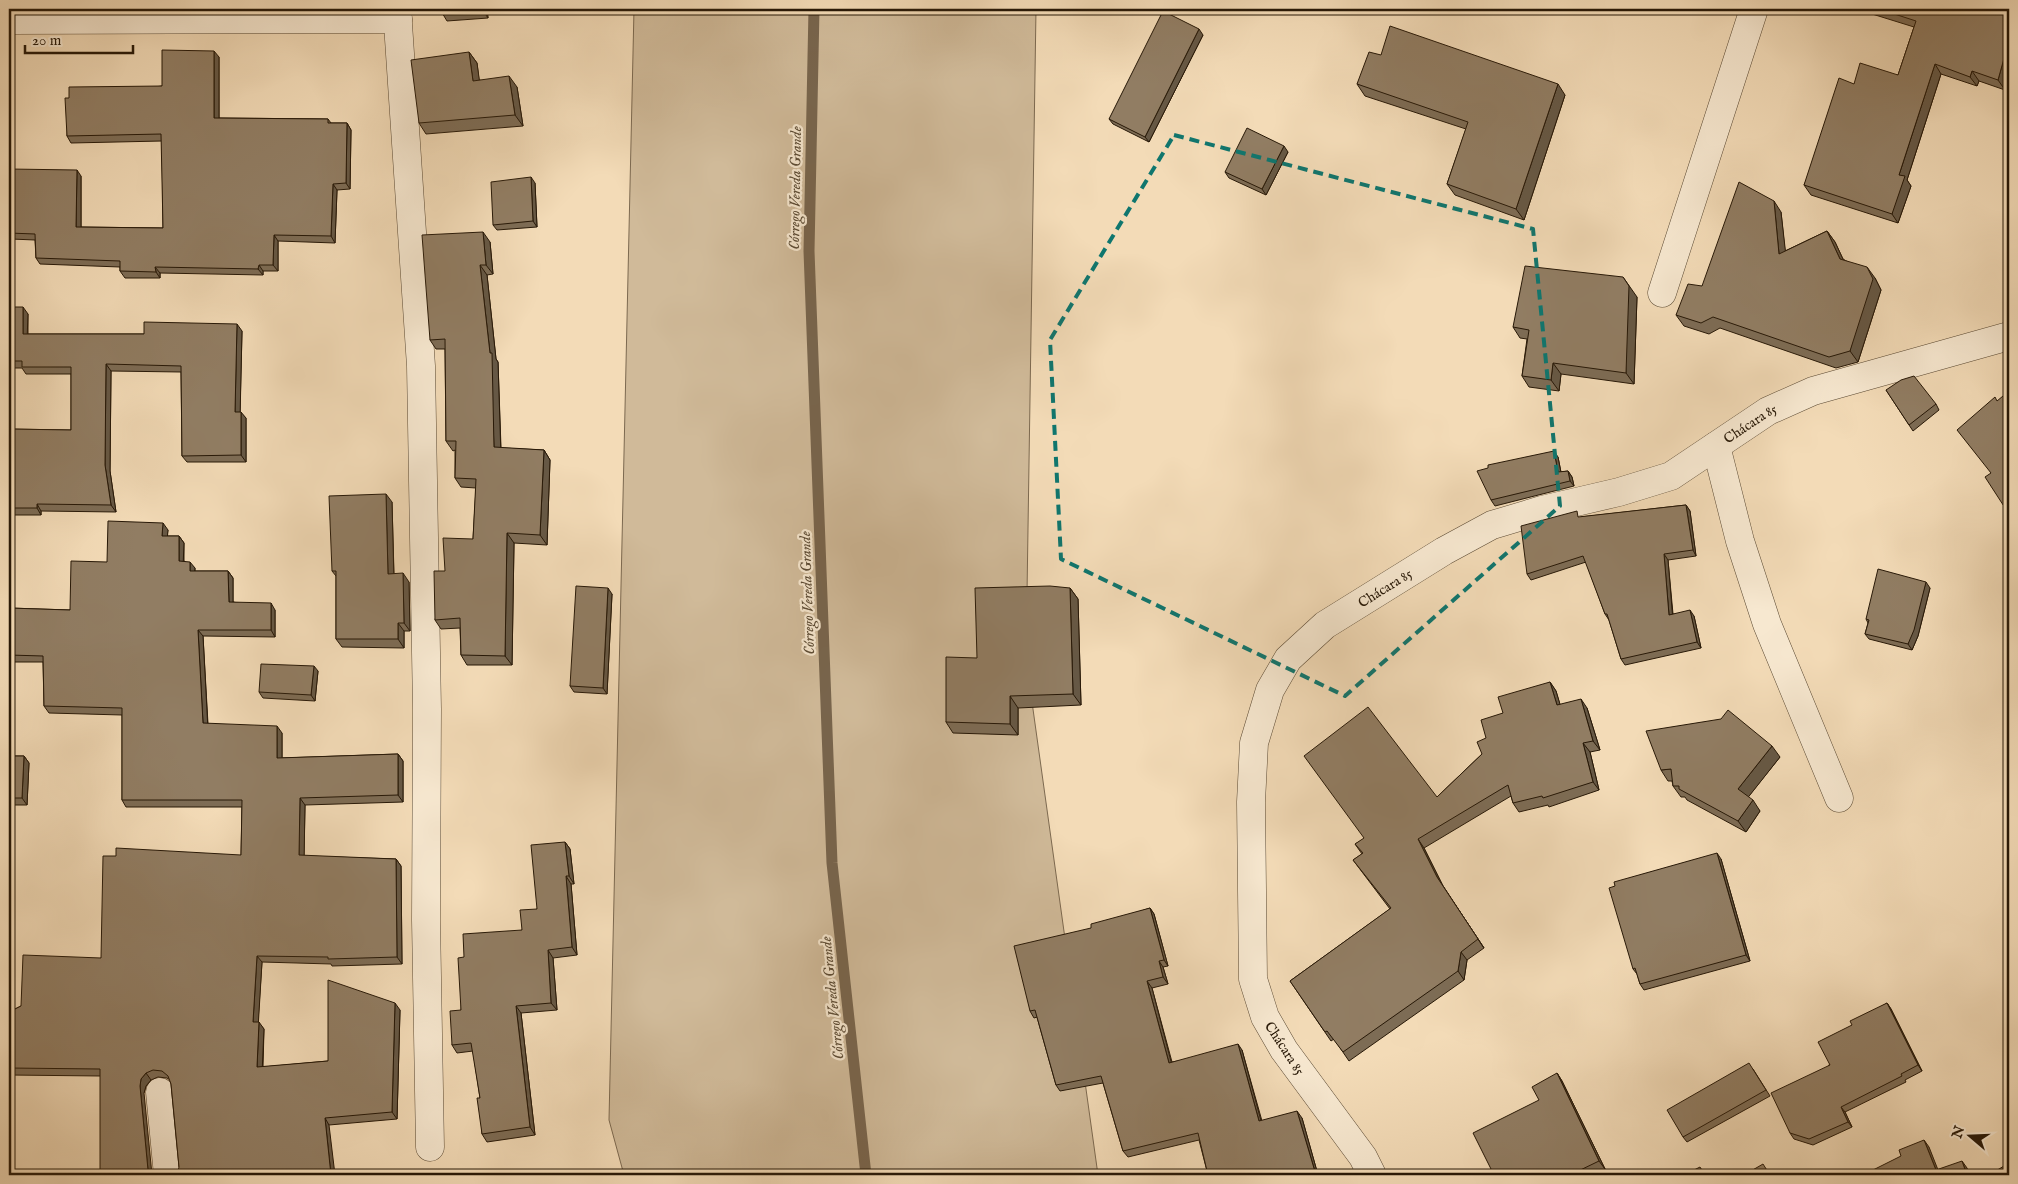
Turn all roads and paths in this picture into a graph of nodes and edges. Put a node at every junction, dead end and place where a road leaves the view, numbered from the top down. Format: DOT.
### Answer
graph roads {
  1 [pos="1754,9"];
  2 [pos="398,14"];
  3 [pos="9,20"];
  4 [pos="1662,293"];
  5 [pos="2009,336"];
  6 [pos="1716,446"];
  7 [pos="1839,798"];
  8 [pos="160,1092"];
  9 [pos="430,1147"];
  10 [pos="168,1175"];
  11 [pos="1372,1175"];
  1 -- 4 [label="street"];
  2 -- 3 [label="street"];
  2 -- 9 [label="street"];
  5 -- 6 [label="street, Chácara 85"];
  6 -- 7 [label="street"];
  6 -- 11 [label="street, Chácara 85"];
  8 -- 10 [label="street"];
}
